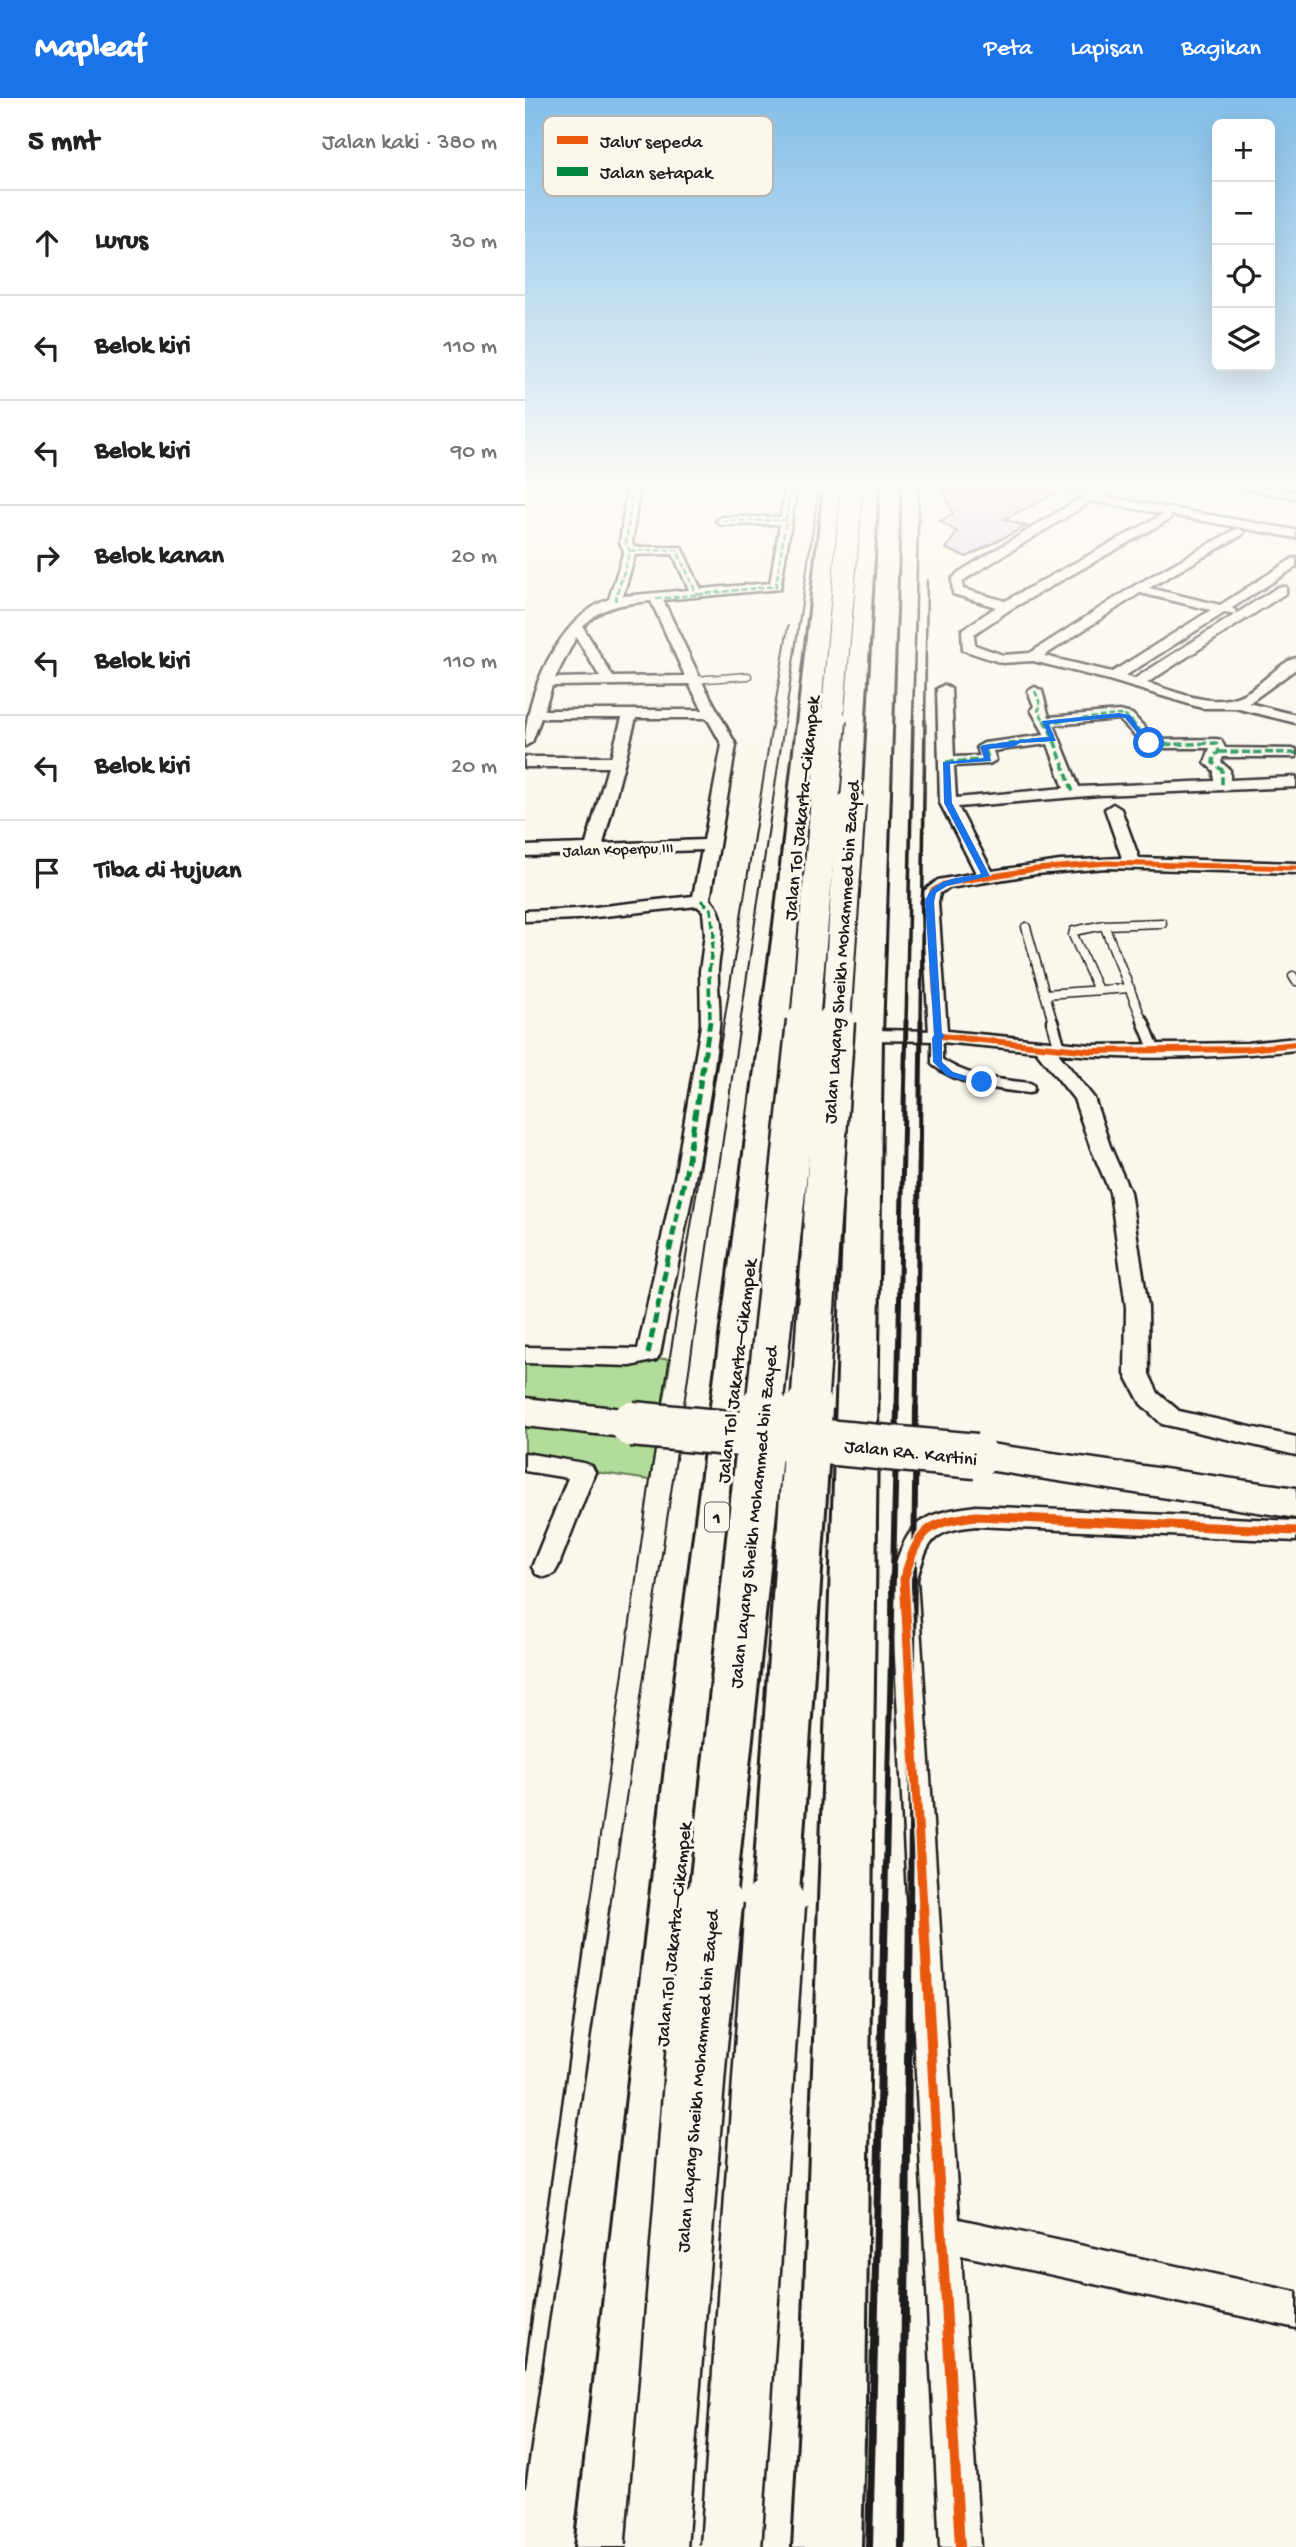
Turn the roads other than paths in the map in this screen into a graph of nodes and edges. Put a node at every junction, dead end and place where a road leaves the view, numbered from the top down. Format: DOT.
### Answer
graph roads {
  1 [pos="614,601"];
  2 [pos="657,601"];
  3 [pos="822,601"];
  4 [pos="842,601"];
  5 [pos="863,601"];
  6 [pos="886,601"];
  7 [pos="989,601"];
  8 [pos="1016,601"];
  9 [pos="1120,601"];
  10 [pos="1190,601"];
  11 [pos="1234,601"];
  12 [pos="1263,601"];
  13 [pos="1006,607"];
  14 [pos="1222,609"];
  15 [pos="1244,614"];
  16 [pos="577,628"];
  17 [pos="1033,657"];
  18 [pos="1296,663"];
  19 [pos="748,676"];
  20 [pos="1114,677"];
  21 [pos="694,680"];
  22 [pos="609,681"];
  23 [pos="545,682"];
  24 [pos="1137,683"];
  25 [pos="944,689"];
  26 [pos="1035,691"];
  27 [pos="1235,704"];
  28 [pos="535,714"];
  29 [pos="713,714"];
  30 [pos="630,715"];
  31 [pos="1296,719"];
  32 [pos="1045,722"];
  33 [pos="1053,739"];
  34 [pos="525,742"];
  35 [pos="1219,752"];
  36 [pos="1296,753"];
  37 [pos="525,762"];
  38 [pos="619,762"];
  39 [pos="946,762"];
  40 [pos="1296,782"];
  41 [pos="1222,785"];
  42 [pos="1073,792"];
  43 [pos="948,803"];
  44 [pos="1113,809"];
  45 [pos="712,845"];
  46 [pos="593,849"];
  47 [pos="525,851"];
  48 [pos="1132,863"];
  49 [pos="1296,868"];
  50 [pos="986,876"];
  51 [pos="701,900"];
  52 [pos="525,916"];
  53 [pos="1162,923"];
  54 [pos="1104,925"];
  55 [pos="1026,927"];
  56 [pos="1130,988"];
  57 [pos="1098,990"];
  58 [pos="1045,994"];
  59 [pos="866,1035"];
  60 [pos="939,1037"];
  61 [pos="1296,1044"];
  62 [pos="1051,1047"];
  63 [pos="1155,1051"];
  64 [pos="1029,1088"];
  65 [pos="525,1355"];
  66 [pos="525,1412"];
  67 [pos="1296,1446"];
  68 [pos="525,1462"];
  69 [pos="1296,1503"];
  70 [pos="1296,1531"];
  71 [pos="545,1567"];
  72 [pos="943,2233"];
  73 [pos="1296,2310"];
  74 [pos="609,2547"];
  75 [pos="657,2547"];
  76 [pos="731,2547"];
  77 [pos="827,2547"];
  78 [pos="960,2547"];
  1 -- 16 [label="street"];
  2 -- 21 [label="street"];
  3 -- 74 [label="highway, Jalan Tol Jakarta–Cikampek / 1"];
  4 -- 75 [label="highway, Jalan Layang Sheikh Mohammed bin Zayed / 1, bridge"];
  5 -- 76 [label="highway, Jalan Layang Sheikh Mohammed bin Zayed, bridge"];
  6 -- 59 [label="highway"];
  7 -- 13 [label="street"];
  8 -- 13 [label="street"];
  9 -- 17 [label="street"];
  10 -- 14 [label="street"];
  11 -- 14 [label="street"];
  12 -- 15 [label="street"];
  13 -- 17 [label="street"];
  14 -- 15 [label="street"];
  14 -- 20 [label="street"];
  15 -- 24 [label="street"];
  16 -- 22 [label="street"];
  16 -- 23 [label="street"];
  17 -- 20 [label="street"];
  18 -- 27 [label="street"];
  19 -- 21 [label="lane"];
  20 -- 24 [label="street"];
  21 -- 22 [label="street"];
  21 -- 29 [label="street"];
  22 -- 23 [label="street"];
  23 -- 28 [label="street"];
  24 -- 27 [label="street"];
  25 -- 39 [label="street"];
  26 -- 32 [label="street"];
  27 -- 31 [label="street"];
  28 -- 30 [label="street"];
  28 -- 34 [label="street"];
  29 -- 30 [label="street"];
  29 -- 45 [label="street"];
  30 -- 38 [label="street"];
  32 -- 33 [label="street"];
  32 -- 35 [label="street"];
  33 -- 39 [label="street"];
  33 -- 42 [label="street"];
  35 -- 36 [label="street"];
  35 -- 41 [label="street"];
  37 -- 38 [label="street"];
  38 -- 46 [label="street"];
  39 -- 43 [label="street"];
  40 -- 41 [label="street"];
  41 -- 42 [label="street"];
  42 -- 43 [label="street"];
  43 -- 50 [label="street"];
  44 -- 48 [label="street"];
  45 -- 46 [label="street, Jalan Koperpu III"];
  45 -- 51 [label="street"];
  46 -- 47 [label="street, Jalan Koperpu III"];
  48 -- 49 [label="street"];
  48 -- 50 [label="street"];
  50 -- 60 [label="street"];
  51 -- 52 [label="street"];
  51 -- 65 [label="street"];
  53 -- 54 [label="lane"];
  54 -- 56 [label="lane"];
  54 -- 57 [label="lane"];
  55 -- 58 [label="lane"];
  56 -- 57 [label="lane"];
  56 -- 63 [label="lane"];
  57 -- 58 [label="lane"];
  58 -- 62 [label="lane"];
  59 -- 60 [label="lane"];
  59 -- 77 [label="highway"];
  60 -- 62 [label="street"];
  60 -- 64 [label="lane"];
  61 -- 63 [label="street"];
  62 -- 63 [label="street"];
  62 -- 67 [label="street"];
  66 -- 69 [label="main road, Jalan RA. Kartini, bridge"];
  68 -- 71 [label="street"];
  70 -- 72 [label="street"];
  72 -- 73 [label="street"];
  72 -- 78 [label="street"];
}
